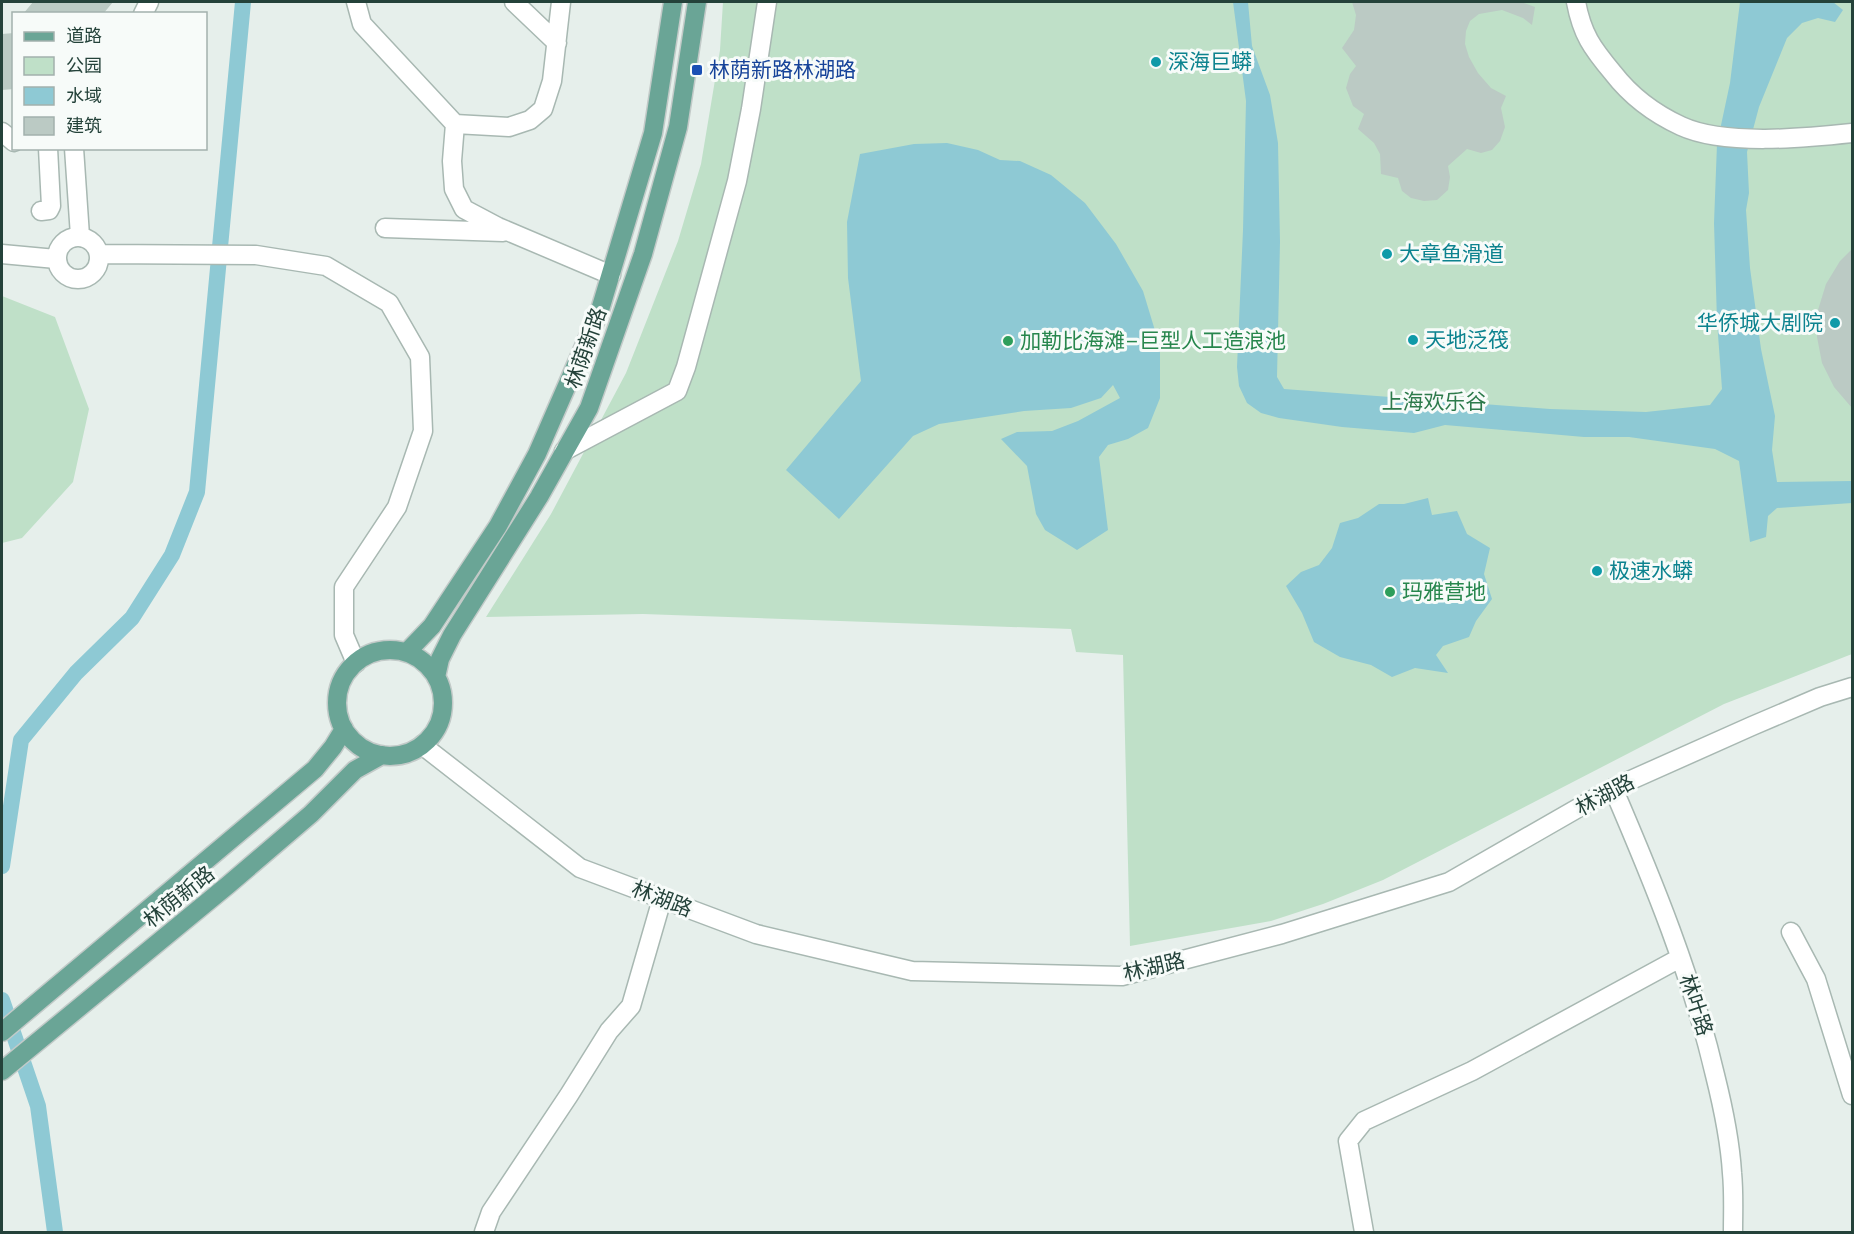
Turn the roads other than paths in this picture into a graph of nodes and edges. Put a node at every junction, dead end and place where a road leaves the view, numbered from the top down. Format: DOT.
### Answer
graph roads {
  1 [pos="356,2"];
  2 [pos="514,2"];
  3 [pos="561,2"];
  4 [pos="673,2"];
  5 [pos="697,2"];
  6 [pos="767,2"];
  7 [pos="1576,2"];
  8 [pos="557,43"];
  9 [pos="455,124"];
  10 [pos="1852,133"];
  11 [pos="48,150"];
  12 [pos="74,150"];
  13 [pos="41,211"];
  14 [pos="385,228"];
  15 [pos="510,232"];
  16 [pos="80,236"];
  17 [pos="2,254"];
  18 [pos="99,254"];
  19 [pos="56,259"];
  20 [pos="611,275"];
  21 [pos="564,452"];
  22 [pos="407,652"];
  23 [pos="356,663"];
  24 [pos="436,677"];
  25 [pos="1852,687"];
  26 [pos="344,729"];
  27 [pos="422,745"];
  28 [pos="382,755"];
  29 [pos="1613,788"];
  30 [pos="663,899"];
  31 [pos="1791,932"];
  32 [pos="1680,958"];
  33 [pos="2,1032"];
  34 [pos="2,1071"];
  35 [pos="1852,1095"];
  36 [pos="484,1233"];
  37 [pos="1364,1233"];
  38 [pos="1733,1233"];
  1 -- 9 [label="street"];
  2 -- 8 [label="street"];
  3 -- 8 [label="street"];
  4 -- 20 [label="main road, 林荫新路"];
  5 -- 21 [label="main road, 林荫新路"];
  6 -- 21 [label="street"];
  7 -- 10 [label="street"];
  8 -- 9 [label="street"];
  9 -- 15 [label="street"];
  11 -- 13 [label="street"];
  12 -- 16 [label="street"];
  14 -- 15 [label="street"];
  15 -- 20 [label="street"];
  16 -- 18 [label="street"];
  16 -- 19 [label="street"];
  17 -- 19 [label="street"];
  18 -- 19 [label="street"];
  18 -- 23 [label="street"];
  20 -- 22 [label="main road, 林荫新路"];
  21 -- 24 [label="main road, 林荫新路"];
  22 -- 23 [label="main road"];
  22 -- 24 [label="main road"];
  23 -- 26 [label="main road"];
  24 -- 27 [label="main road"];
  25 -- 29 [label="street, 林湖路"];
  26 -- 28 [label="main road"];
  26 -- 33 [label="main road, 林荫新路"];
  27 -- 28 [label="main road, 林荫新路"];
  27 -- 30 [label="street, 林湖路"];
  28 -- 34 [label="main road, 林荫新路"];
  29 -- 30 [label="street, 林湖路"];
  29 -- 32 [label="street, 林叶路"];
  30 -- 36 [label="street"];
  31 -- 35 [label="street"];
  32 -- 37 [label="street"];
  32 -- 38 [label="street, 林叶路"];
}
